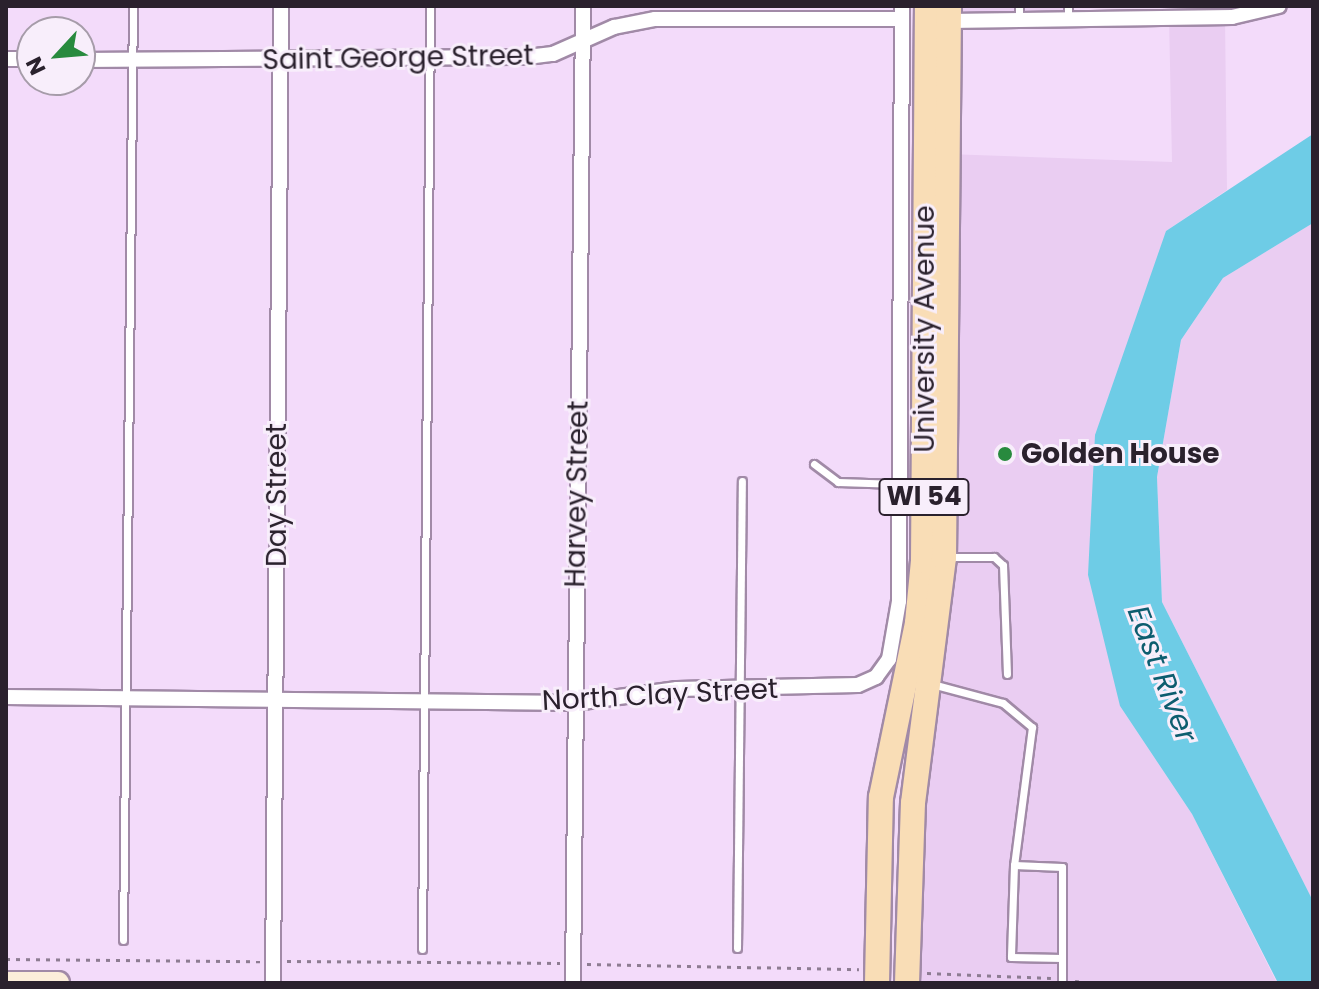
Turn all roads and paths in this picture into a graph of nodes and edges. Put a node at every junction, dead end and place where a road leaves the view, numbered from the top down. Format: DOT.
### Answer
graph roads {
  1 [pos="133,6"];
  2 [pos="281,6"];
  3 [pos="430,6"];
  4 [pos="583,6"];
  5 [pos="927,6"];
  6 [pos="1279,6"];
  7 [pos="902,12"];
  8 [pos="1205,12"];
  9 [pos="1019,13"];
  10 [pos="1068,13"];
  11 [pos="949,14"];
  12 [pos="583,42"];
  13 [pos="96,60"];
  14 [pos="132,60"];
  15 [pos="430,61"];
  16 [pos="280,62"];
  17 [pos="814,464"];
  18 [pos="742,481"];
  19 [pos="899,484"];
  20 [pos="944,558"];
  21 [pos="1007,674"];
  22 [pos="930,683"];
  23 [pos="739,687"];
  24 [pos="6,697"];
  25 [pos="127,699"];
  26 [pos="276,700"];
  27 [pos="426,701"];
  28 [pos="575,703"];
  29 [pos="1014,865"];
  30 [pos="123,940"];
  31 [pos="737,948"];
  32 [pos="422,949"];
  33 [pos="1062,958"];
  34 [pos="6,959"];
  35 [pos="273,960"];
  36 [pos="573,963"];
  37 [pos="877,977"];
  38 [pos="908,977"];
  39 [pos="1062,981"];
  40 [pos="6,983"];
  41 [pos="58,983"];
  42 [pos="273,983"];
  43 [pos="573,983"];
  44 [pos="1095,983"];
  1 -- 14 [label="lane"];
  2 -- 16 [label="street, Day Street"];
  3 -- 15 [label="lane"];
  4 -- 12 [label="street, Harvey Street"];
  5 -- 37 [label="main road, University Avenue / WI 54"];
  6 -- 8 [label="street"];
  7 -- 12 [label="street, Saint George Street"];
  7 -- 19 [label="street, North Clay Street"];
  8 -- 10 [label="street"];
  9 -- 10 [label="street"];
  9 -- 11 [label="street"];
  11 -- 20 [label="main road, University Avenue / WI 54"];
  12 -- 15 [label="street, Saint George Street"];
  12 -- 28 [label="street, Harvey Street"];
  13 -- 14 [label="street, Saint George Street"];
  14 -- 16 [label="street, Saint George Street"];
  14 -- 25 [label="lane"];
  15 -- 16 [label="street, Saint George Street"];
  15 -- 27 [label="lane"];
  16 -- 26 [label="street, Day Street"];
  17 -- 19 [label="lane"];
  18 -- 23 [label="lane"];
  19 -- 23 [label="street, North Clay Street"];
  20 -- 21 [label="lane"];
  20 -- 22 [label="main road, University Avenue / WI 54"];
  22 -- 29 [label="lane"];
  22 -- 38 [label="main road, University Avenue / WI 54"];
  23 -- 28 [label="street, North Clay Street"];
  23 -- 31 [label="lane"];
  24 -- 25 [label="street, North Clay Street"];
  25 -- 26 [label="street, North Clay Street"];
  25 -- 30 [label="lane"];
  26 -- 27 [label="street, North Clay Street"];
  26 -- 35 [label="street, Day Street"];
  27 -- 28 [label="street, North Clay Street"];
  27 -- 32 [label="lane"];
  28 -- 36 [label="street, Harvey Street"];
  29 -- 33 [label="lane"];
  29 -- 33 [label="lane"];
  33 -- 39 [label="lane"];
  34 -- 35 [label="path"];
  35 -- 36 [label="path"];
  35 -- 42 [label="street, Day Street"];
  36 -- 37 [label="path"];
  36 -- 43 [label="street, Harvey Street"];
  38 -- 39 [label="path"];
  39 -- 44 [label="path"];
  40 -- 41 [label="main road"];
}
